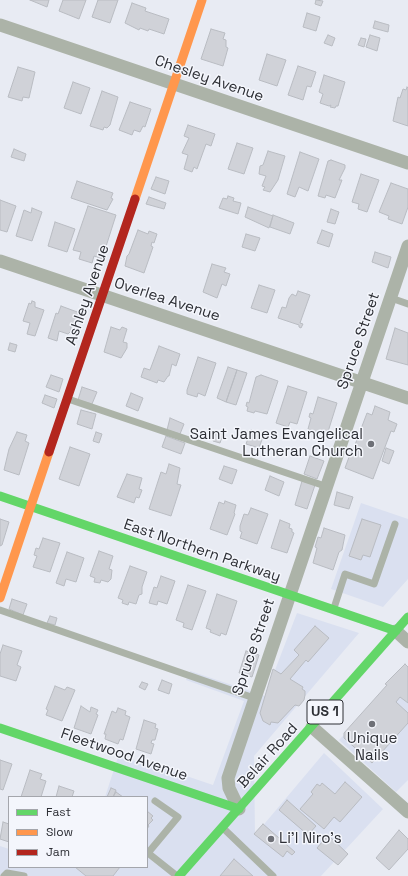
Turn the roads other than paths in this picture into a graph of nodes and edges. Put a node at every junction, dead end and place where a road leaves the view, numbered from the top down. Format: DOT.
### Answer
graph roads {
  1 [pos="202,0"];
  2 [pos="0,25"];
  3 [pos="175,84"];
  4 [pos="408,163"];
  5 [pos="408,246"];
  6 [pos="0,261"];
  7 [pos="102,296"];
  8 [pos="391,298"];
  9 [pos="408,304"];
  10 [pos="363,383"];
  11 [pos="408,398"];
  12 [pos="68,400"];
  13 [pos="326,486"];
  14 [pos="0,496"];
  15 [pos="32,507"];
  16 [pos="395,524"];
  17 [pos="289,595"];
  18 [pos="0,598"];
  19 [pos="0,610"];
  20 [pos="333,610"];
  21 [pos="408,617"];
  22 [pos="396,631"];
  23 [pos="408,642"];
  24 [pos="254,698"];
  25 [pos="312,727"];
  26 [pos="0,728"];
  27 [pos="155,801"];
  28 [pos="239,809"];
  29 [pos="408,812"];
  30 [pos="222,828"];
  31 [pos="4,876"];
  32 [pos="24,876"];
  33 [pos="178,876"];
  34 [pos="273,876"];
  1 -- 3 [label="main road, Ashley Avenue"];
  2 -- 3 [label="street, Chesley Avenue"];
  3 -- 4 [label="street, Chesley Avenue"];
  3 -- 7 [label="main road, Ashley Avenue"];
  5 -- 8 [label="street, Spruce Street"];
  6 -- 7 [label="street, Overlea Avenue"];
  7 -- 10 [label="street, Overlea Avenue"];
  7 -- 12 [label="main road, Ashley Avenue"];
  8 -- 9 [label="lane"];
  8 -- 10 [label="street, Spruce Street"];
  10 -- 11 [label="street, Overlea Avenue"];
  10 -- 13 [label="street, Spruce Street"];
  12 -- 13 [label="lane"];
  12 -- 15 [label="main road, Ashley Avenue"];
  13 -- 17 [label="street, Spruce Street"];
  14 -- 15 [label="main road, East Northern Parkway"];
  15 -- 17 [label="main road, East Northern Parkway"];
  15 -- 18 [label="main road, Ashley Avenue"];
  16 -- 20 [label="lane"];
  17 -- 20 [label="main road, East Northern Parkway"];
  17 -- 24 [label="street, Spruce Street"];
  19 -- 24 [label="lane"];
  20 -- 22 [label="main road, East Northern Parkway"];
  21 -- 22 [label="main road, Belair Road / US 1"];
  22 -- 23 [label="street"];
  22 -- 25 [label="main road, Belair Road / US 1"];
  24 -- 28 [label="street, Spruce Street"];
  25 -- 28 [label="main road, Belair Road / US 1"];
  25 -- 29 [label="street"];
  26 -- 28 [label="main road, Fleetwood Avenue"];
  27 -- 33 [label="lane"];
  28 -- 30 [label="main road, Belair Road / US 1"];
  30 -- 33 [label="main road, Belair Road / US 1"];
  30 -- 34 [label="lane"];
  31 -- 32 [label="lane"];
}
